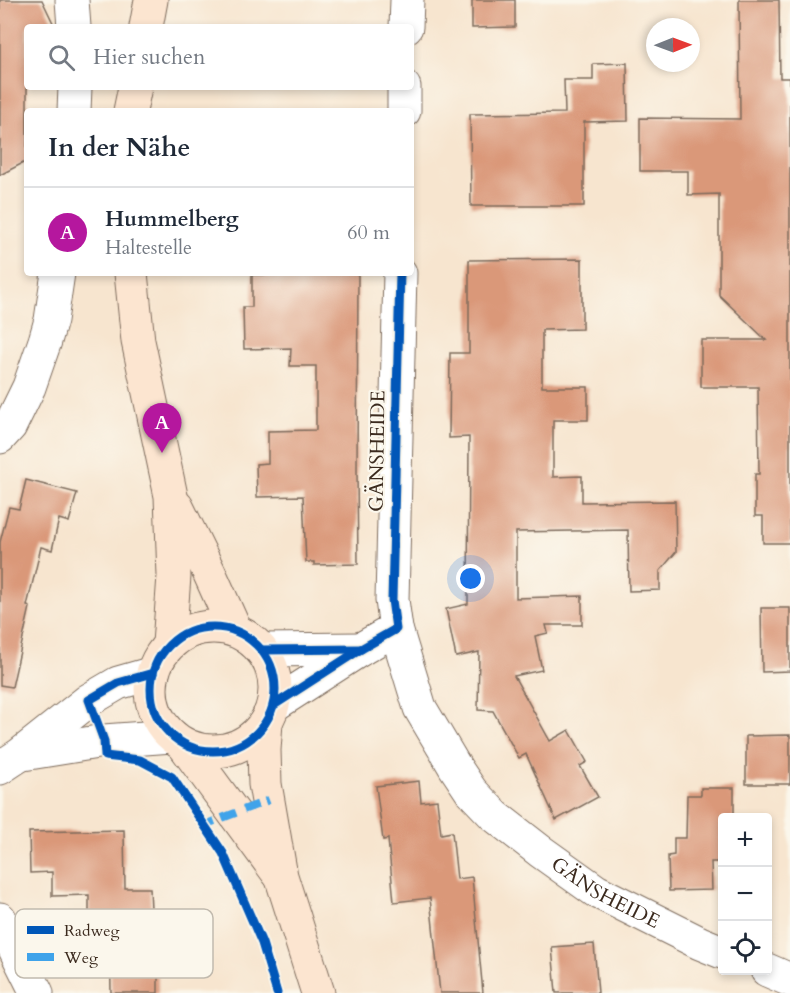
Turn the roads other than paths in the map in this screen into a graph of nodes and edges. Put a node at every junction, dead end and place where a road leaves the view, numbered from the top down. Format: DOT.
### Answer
graph roads {
  1 [pos="72,0"];
  2 [pos="151,0"];
  3 [pos="407,0"];
  4 [pos="74,24"];
  5 [pos="147,24"];
  6 [pos="406,24"];
  7 [pos="75,90"];
  8 [pos="134,90"];
  9 [pos="404,90"];
  10 [pos="74,108"];
  11 [pos="131,108"];
  12 [pos="404,108"];
  13 [pos="58,276"];
  14 [pos="131,276"];
  15 [pos="400,276"];
  16 [pos="0,437"];
  17 [pos="171,496"];
  18 [pos="396,629"];
  19 [pos="235,630"];
  20 [pos="170,644"];
  21 [pos="361,649"];
  22 [pos="262,650"];
  23 [pos="153,673"];
  24 [pos="270,713"];
  25 [pos="178,740"];
  26 [pos="11,761"];
  27 [pos="281,876"];
  28 [pos="0,919"];
  29 [pos="15,949"];
  30 [pos="718,950"];
  31 [pos="772,972"];
  32 [pos="30,978"];
  33 [pos="790,980"];
  34 [pos="37,993"];
  35 [pos="318,993"];
  1 -- 4 [label="street"];
  2 -- 5 [label="street"];
  3 -- 6 [label="street"];
  7 -- 10 [label="street"];
  8 -- 11 [label="street"];
  9 -- 12 [label="street"];
  13 -- 16 [label="street"];
  14 -- 17 [label="street"];
  15 -- 18 [label="street, GÄNSHEIDE"];
  17 -- 19 [label="street"];
  17 -- 20 [label="street"];
  18 -- 21 [label="street"];
  18 -- 30 [label="street, GÄNSHEIDE"];
  19 -- 20 [label="street"];
  19 -- 22 [label="street"];
  20 -- 23 [label="street"];
  21 -- 22 [label="street"];
  21 -- 24 [label="street"];
  22 -- 24 [label="street"];
  23 -- 25 [label="street"];
  23 -- 26 [label="street"];
  24 -- 25 [label="street"];
  24 -- 27 [label="street"];
  25 -- 26 [label="street"];
  25 -- 27 [label="street"];
  27 -- 35 [label="street"];
  28 -- 29 [label="street"];
  31 -- 33 [label="street"];
  32 -- 34 [label="street"];
}
